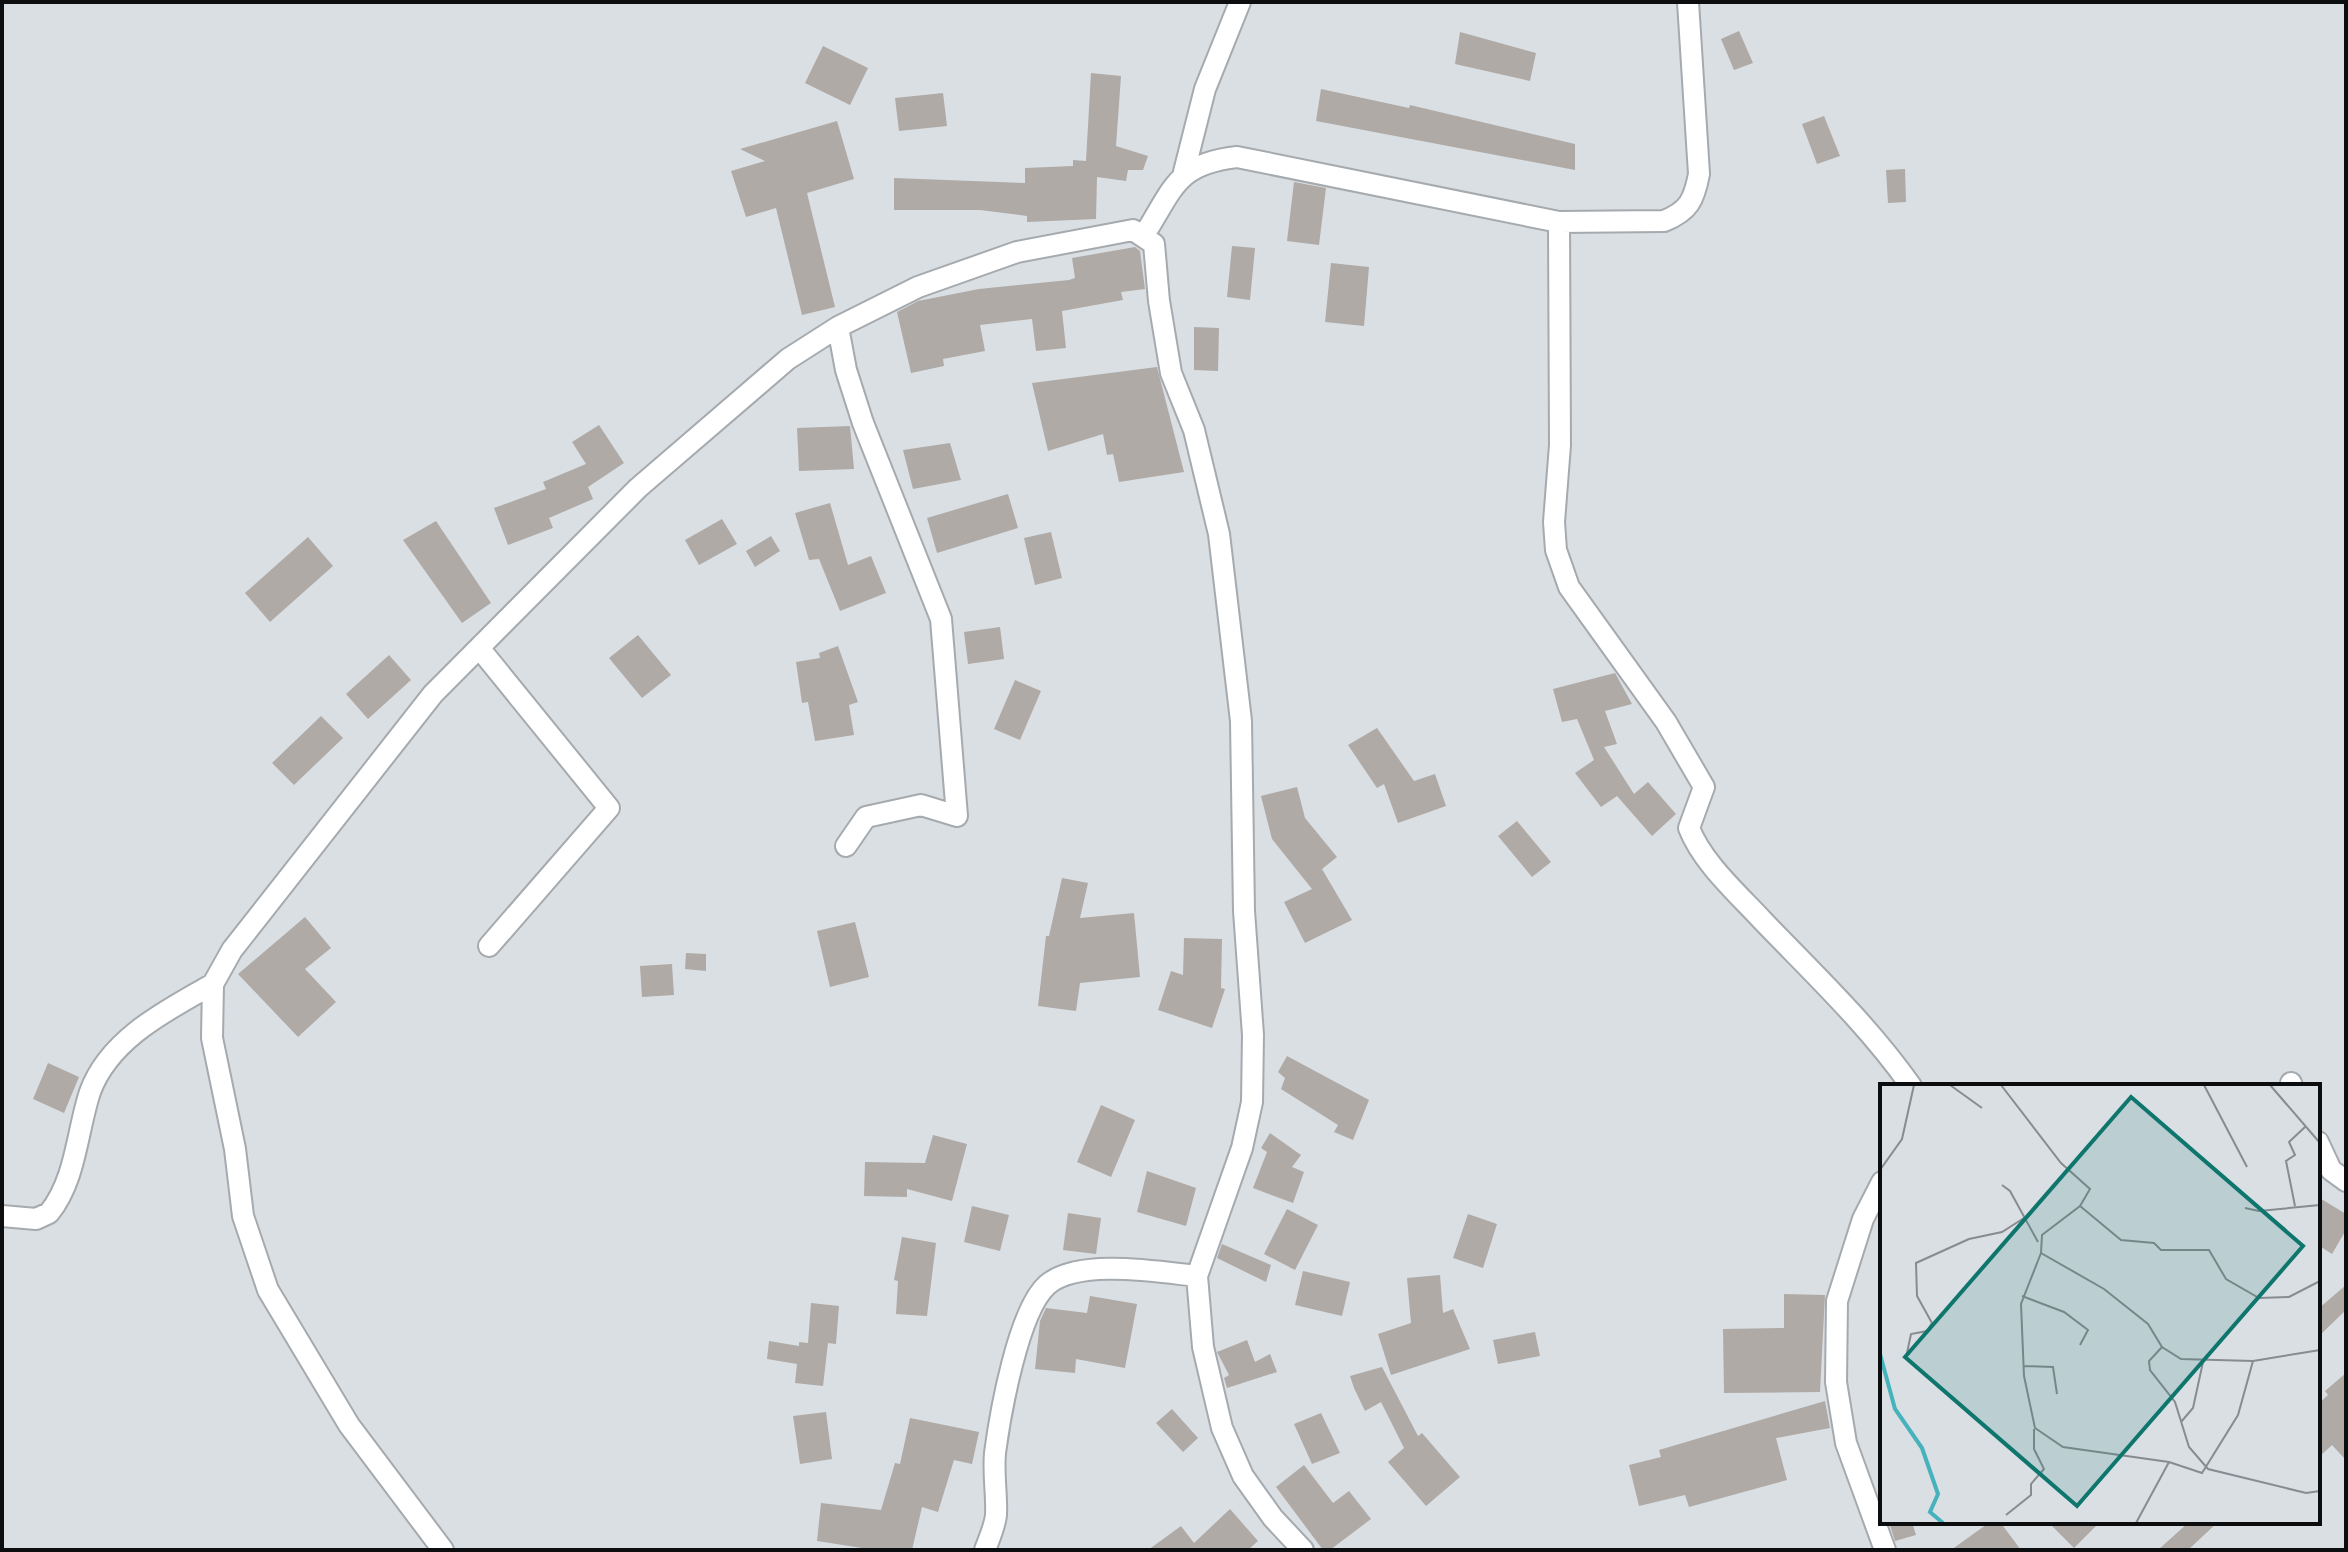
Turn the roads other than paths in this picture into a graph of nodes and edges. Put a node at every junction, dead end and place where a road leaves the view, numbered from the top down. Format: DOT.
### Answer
graph roads {
  1 [pos="1240,2"];
  2 [pos="1688,2"];
  3 [pos="1184,172"];
  4 [pos="1559,222"];
  5 [pos="1144,235"];
  6 [pos="838,327"];
  7 [pos="480,649"];
  8 [pos="846,846"];
  9 [pos="489,946"];
  10 [pos="213,984"];
  11 [pos="1910,1084"];
  12 [pos="2320,1146"];
  13 [pos="2346,1181"];
  14 [pos="1880,1186"];
  15 [pos="2,1216"];
  16 [pos="1197,1276"];
  17 [pos="443,1550"];
  18 [pos="985,1550"];
  19 [pos="1303,1550"];
  20 [pos="1885,1550"];
  1 -- 3 [label="street"];
  2 -- 4 [label="street"];
  3 -- 4 [label="street"];
  3 -- 5 [label="street"];
  4 -- 11 [label="street"];
  5 -- 6 [label="street"];
  5 -- 16 [label="street"];
  6 -- 7 [label="street"];
  6 -- 8 [label="street"];
  7 -- 9 [label="street"];
  7 -- 10 [label="street"];
  10 -- 15 [label="street"];
  10 -- 17 [label="street"];
  12 -- 13 [label="street"];
  14 -- 20 [label="street"];
  16 -- 18 [label="street"];
  16 -- 19 [label="street"];
}
